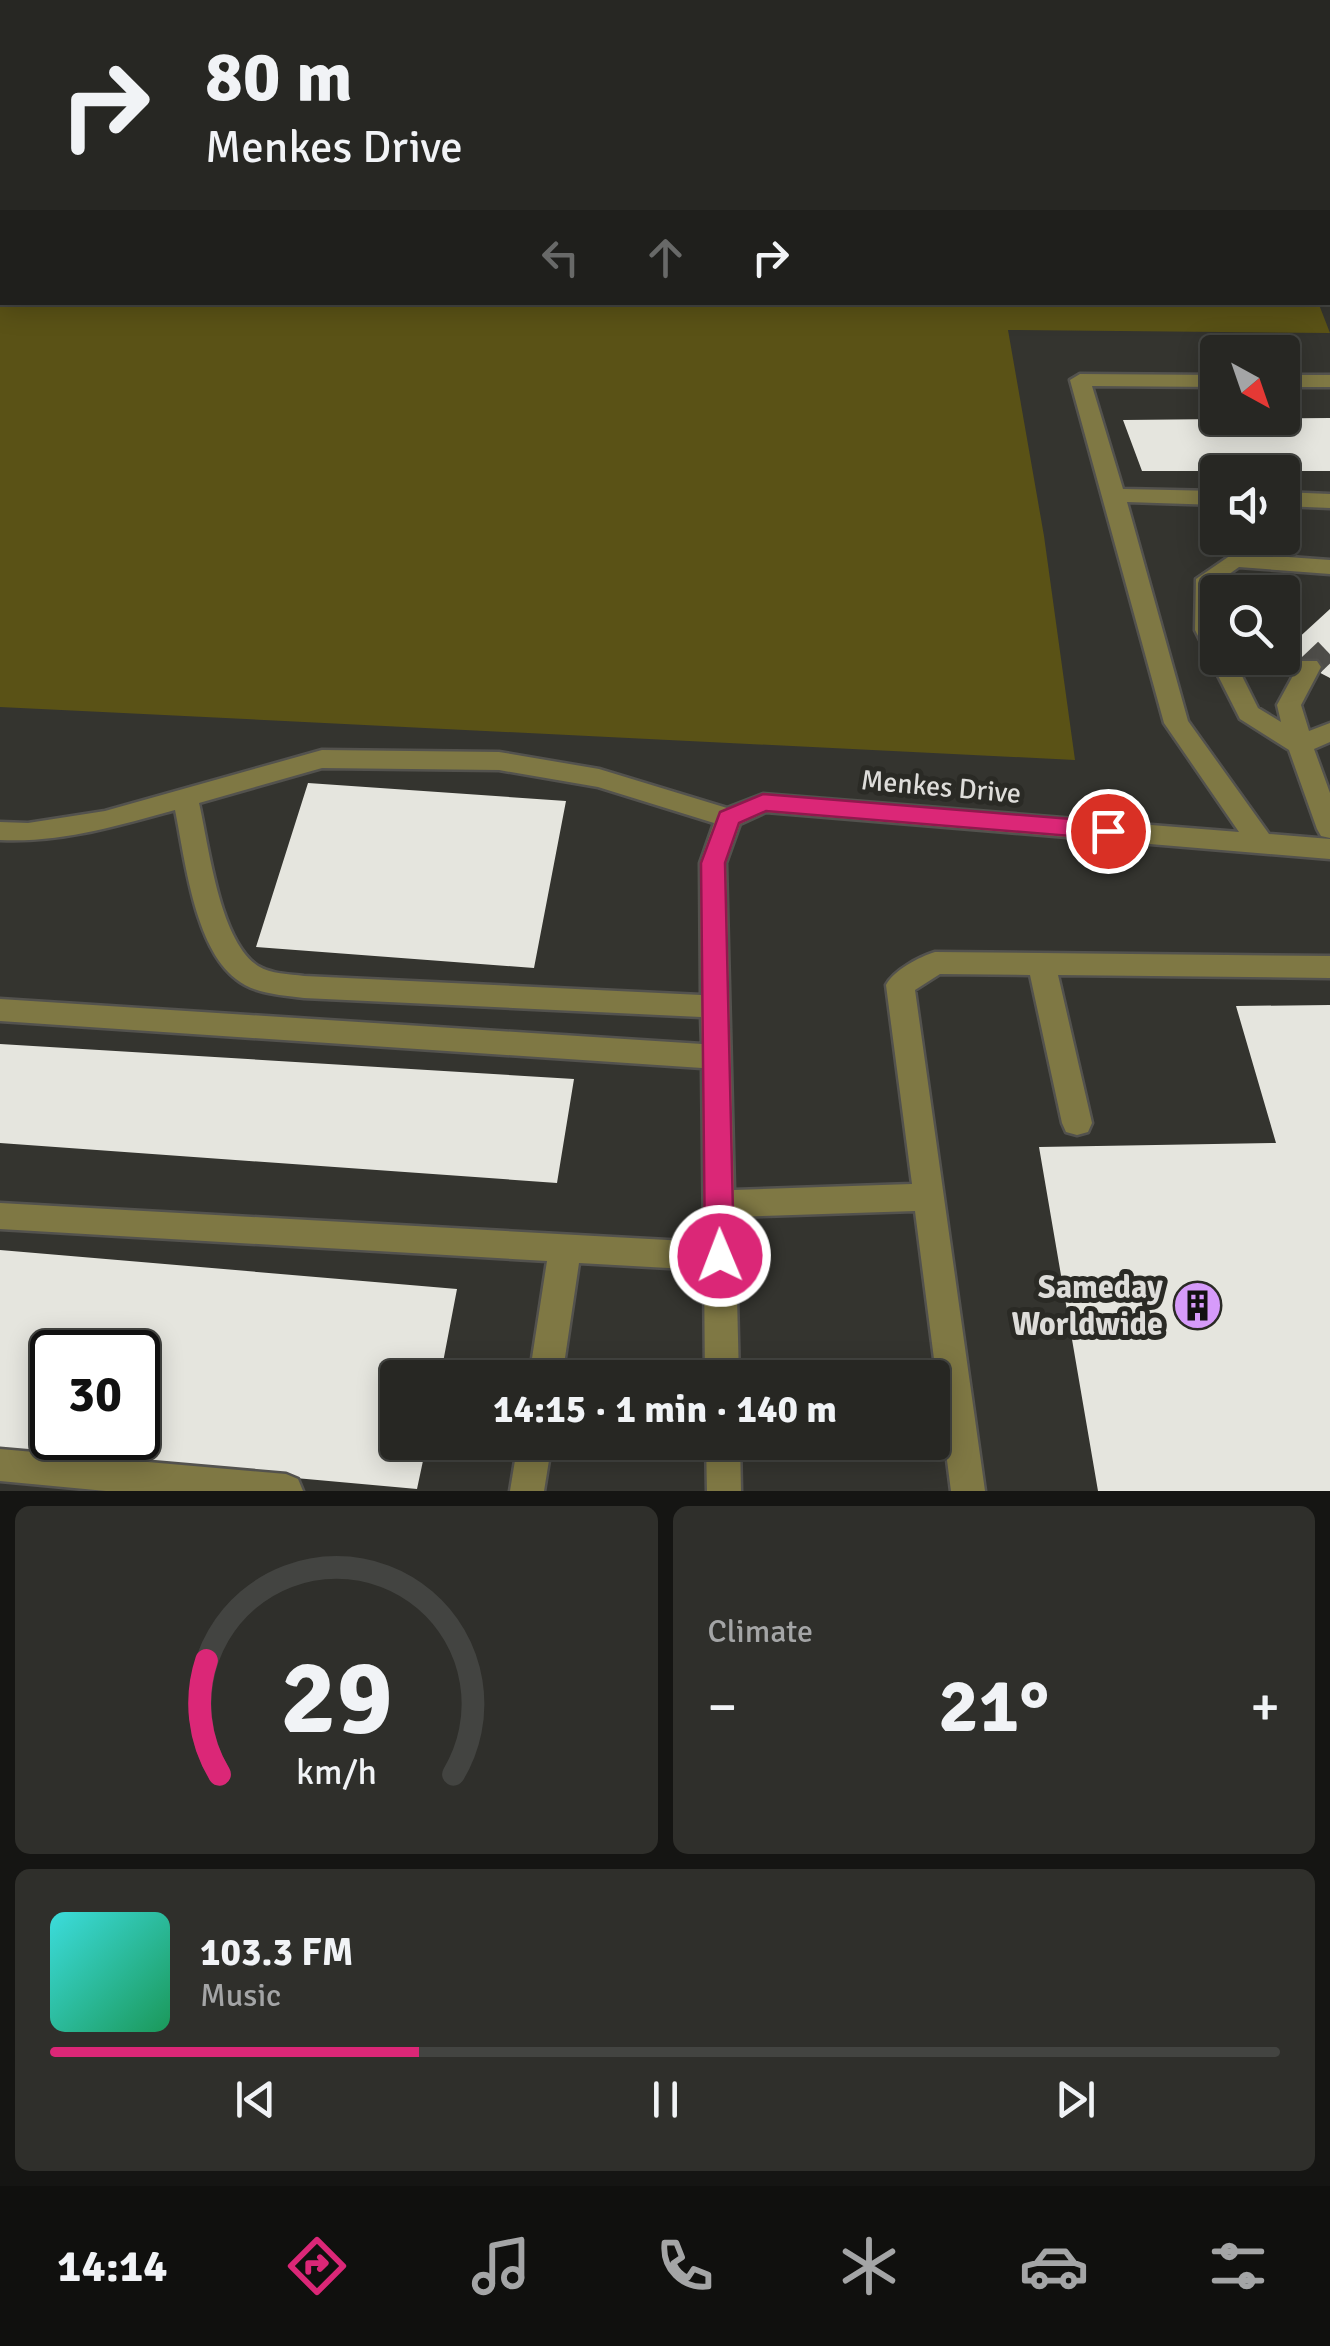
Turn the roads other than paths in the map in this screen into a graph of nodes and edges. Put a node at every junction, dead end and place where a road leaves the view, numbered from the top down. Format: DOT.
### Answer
graph roads {
  1 [pos="1200,381"];
  2 [pos="1300,381"];
  3 [pos="1330,382"];
  4 [pos="1114,495"];
  5 [pos="1200,497"];
  6 [pos="1300,499"];
  7 [pos="1330,500"];
  8 [pos="1330,567"];
  9 [pos="1213,575"];
  10 [pos="1309,667"];
  11 [pos="1229,675"];
  12 [pos="1330,732"];
  13 [pos="1300,745"];
  14 [pos="184,798"];
  15 [pos="729,818"];
  16 [pos="1330,829"];
  17 [pos="0,831"];
  18 [pos="1261,843"];
  19 [pos="1330,848"];
  20 [pos="1042,964"];
  21 [pos="1330,967"];
  22 [pos="716,1008"];
  23 [pos="0,1010"];
  24 [pos="716,1057"];
  25 [pos="1077,1123"];
  26 [pos="930,1197"];
  27 [pos="719,1204"];
  28 [pos="0,1216"];
  29 [pos="565,1248"];
  30 [pos="720,1256"];
  31 [pos="548,1360"];
  32 [pos="722,1360"];
  33 [pos="532,1460"];
  34 [pos="724,1460"];
  35 [pos="0,1465"];
  36 [pos="286,1491"];
  37 [pos="528,1491"];
  38 [pos="724,1491"];
  39 [pos="968,1491"];
  1 -- 4 [label="street"];
  2 -- 3 [label="street"];
  4 -- 5 [label="street"];
  4 -- 18 [label="street"];
  6 -- 7 [label="street"];
  8 -- 9 [label="street"];
  10 -- 13 [label="street"];
  11 -- 13 [label="street"];
  12 -- 13 [label="street"];
  13 -- 16 [label="street"];
  14 -- 15 [label="street"];
  14 -- 17 [label="street"];
  14 -- 22 [label="street"];
  15 -- 18 [label="street, Menkes Drive"];
  15 -- 22 [label="street"];
  18 -- 19 [label="street, Menkes Drive"];
  20 -- 21 [label="street"];
  20 -- 25 [label="street"];
  20 -- 26 [label="street"];
  22 -- 24 [label="street"];
  23 -- 24 [label="street"];
  24 -- 27 [label="street"];
  26 -- 27 [label="street"];
  26 -- 39 [label="street"];
  27 -- 30 [label="street"];
  28 -- 29 [label="street"];
  29 -- 30 [label="street"];
  29 -- 31 [label="street"];
  30 -- 32 [label="street"];
  33 -- 37 [label="street"];
  34 -- 38 [label="street"];
  35 -- 36 [label="street"];
}
